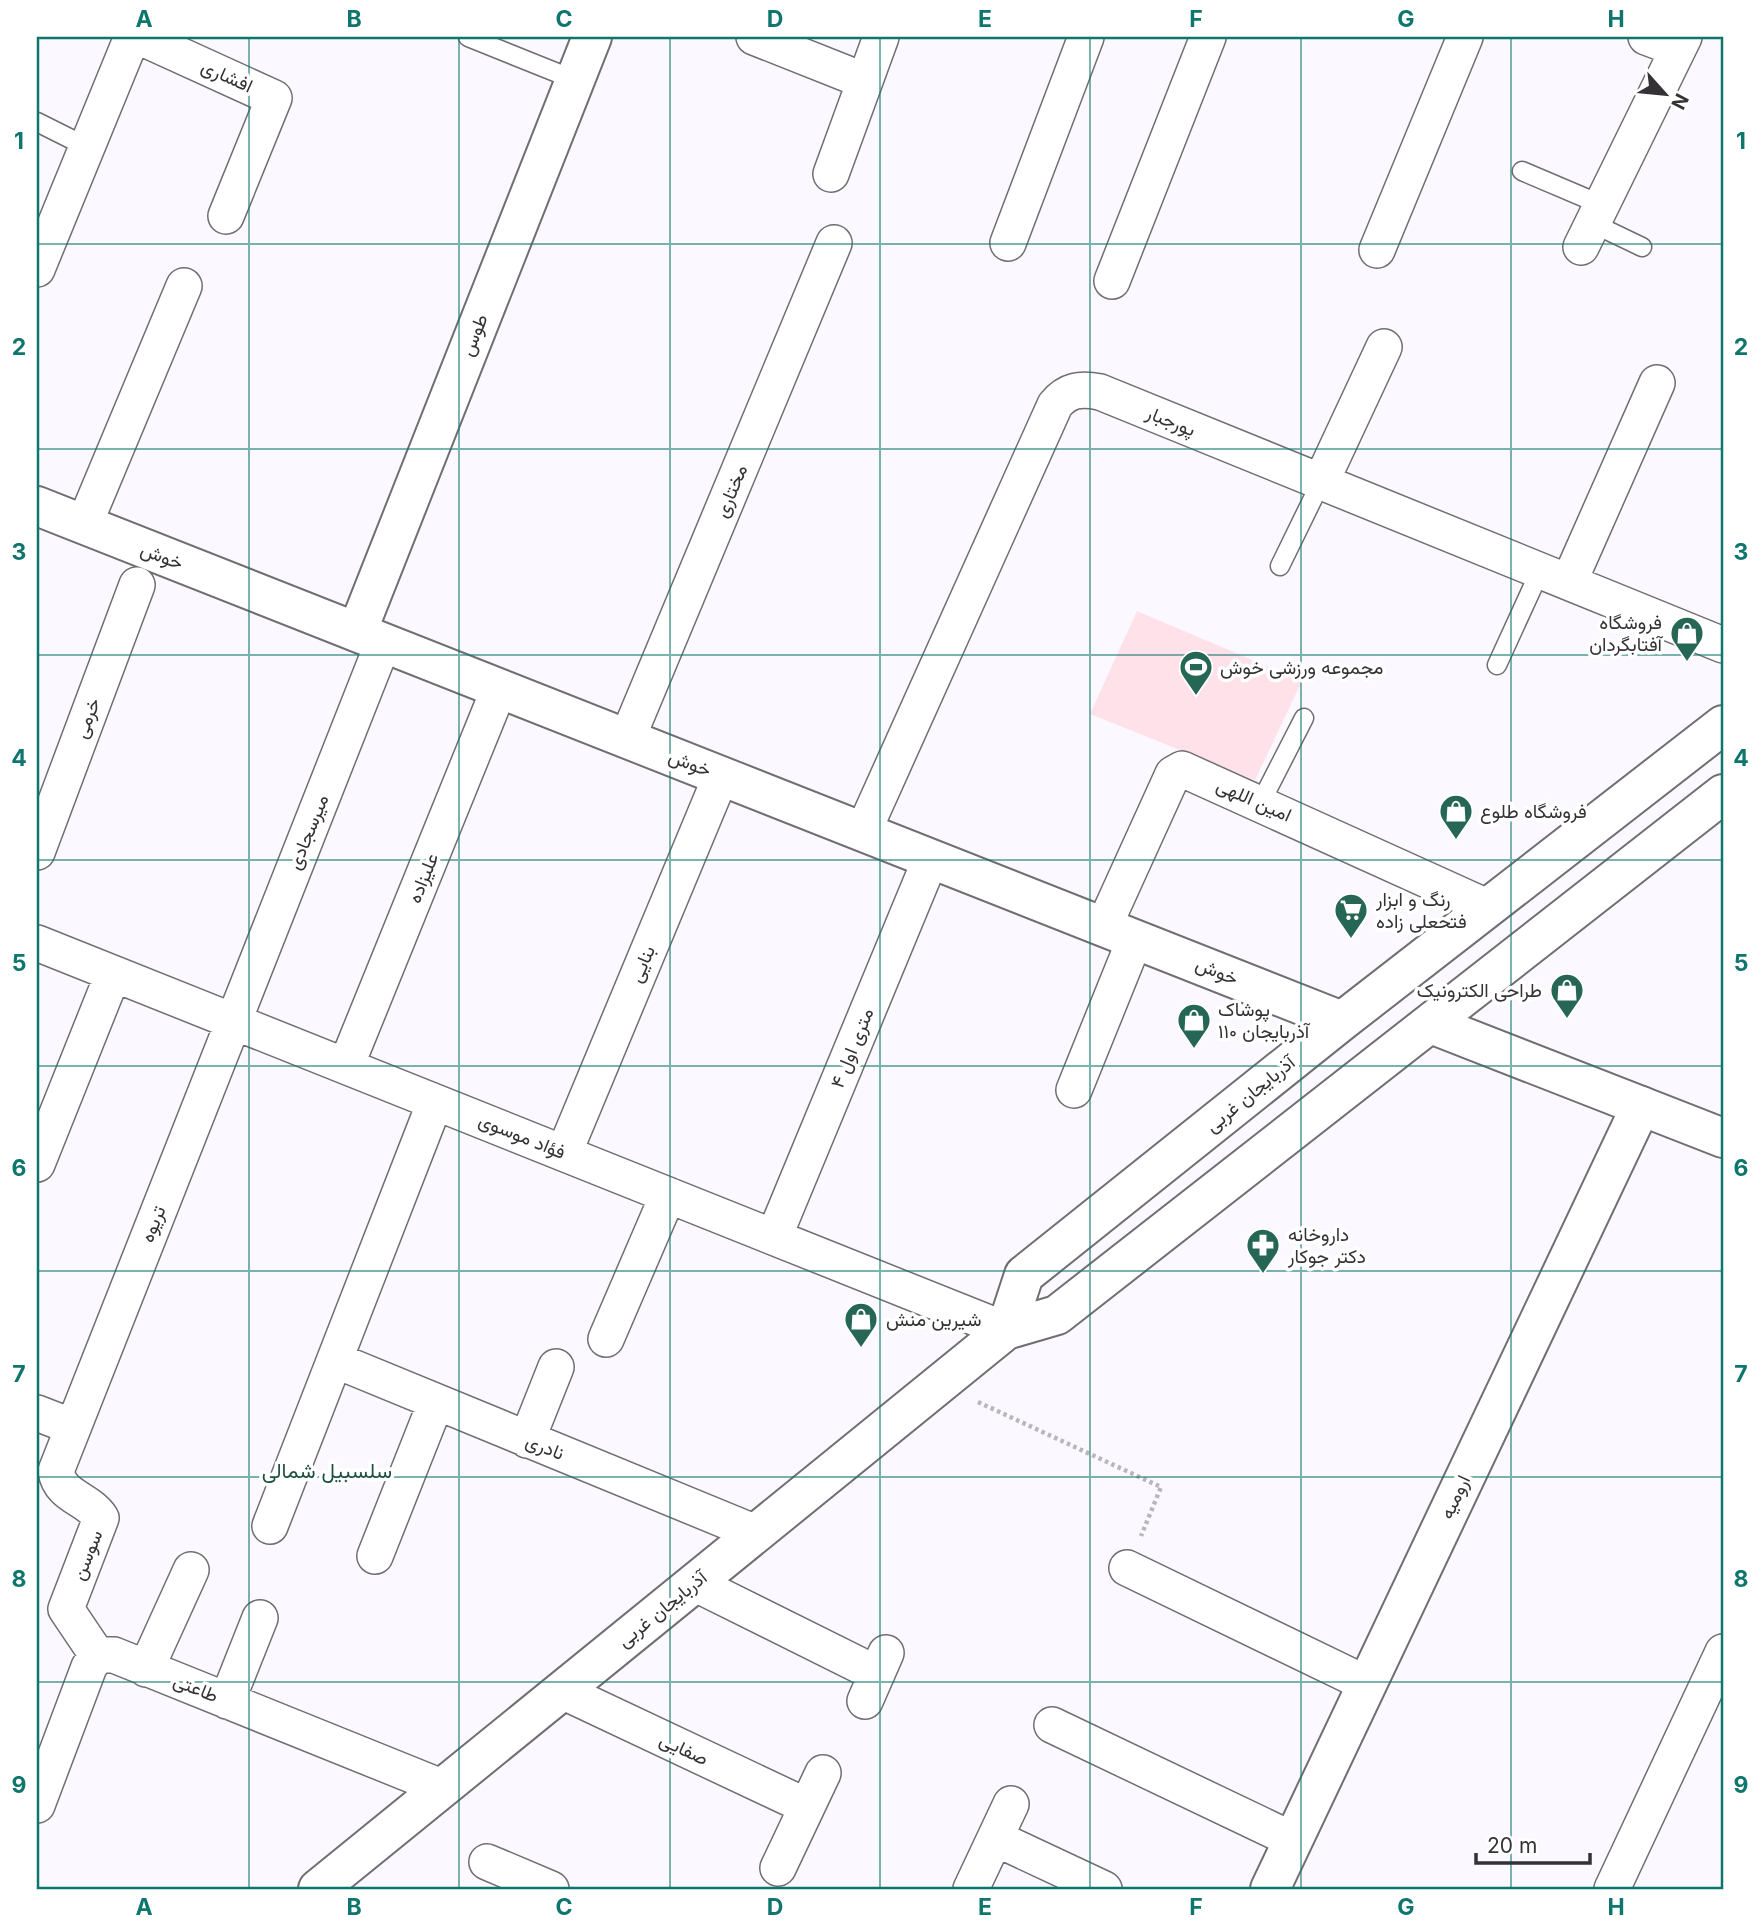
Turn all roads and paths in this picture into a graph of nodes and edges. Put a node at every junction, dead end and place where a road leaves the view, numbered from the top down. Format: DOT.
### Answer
graph roads {
  1 [pos="132,37"];
  2 [pos="140,37"];
  3 [pos="468,37"];
  4 [pos="592,37"];
  5 [pos="754,37"];
  6 [pos="881,37"];
  7 [pos="1086,37"];
  8 [pos="1209,37"];
  9 [pos="1465,37"];
  10 [pos="1646,37"];
  11 [pos="1681,43"];
  12 [pos="575,80"];
  13 [pos="865,81"];
  14 [pos="37,122"];
  15 [pos="87,147"];
  16 [pos="1522,171"];
  17 [pos="831,174"];
  18 [pos="226,216"];
  19 [pos="1592,225"];
  20 [pos="834,243"];
  21 [pos="1008,243"];
  22 [pos="1642,247"];
  23 [pos="1377,250"];
  24 [pos="37,269"];
  25 [pos="1112,281"];
  26 [pos="184,286"];
  27 [pos="1384,347"];
  28 [pos="1657,383"];
  29 [pos="1321,482"];
  30 [pos="37,506"];
  31 [pos="84,525"];
  32 [pos="1280,566"];
  33 [pos="1554,576"];
  34 [pos="137,585"];
  35 [pos="370,638"];
  36 [pos="1723,645"];
  37 [pos="1497,665"];
  38 [pos="499,689"];
  39 [pos="1304,718"];
  40 [pos="1723,725"];
  41 [pos="628,739"];
  42 [pos="721,776"];
  43 [pos="1723,794"];
  44 [pos="1261,802"];
  45 [pos="863,832"];
  46 [pos="37,852"];
  47 [pos="931,858"];
  48 [pos="1488,907"];
  49 [pos="1120,933"];
  50 [pos="37,943"];
  51 [pos="113,974"];
  52 [pos="234,1021"];
  53 [pos="1342,1021"];
  54 [pos="1431,1024"];
  55 [pos="346,1066"];
  56 [pos="1074,1090"];
  57 [pos="435,1102"];
  58 [pos="1641,1106"];
  59 [pos="1723,1138"];
  60 [pos="564,1153"];
  61 [pos="37,1164"];
  62 [pos="668,1195"];
  63 [pos="774,1237"];
  64 [pos="1006,1330"];
  65 [pos="606,1339"];
  66 [pos="335,1360"];
  67 [pos="556,1367"];
  68 [pos="939,1384"];
  69 [pos="436,1402"];
  70 [pos="37,1413"];
  71 [pos="73,1427"];
  72 [pos="527,1440"];
  73 [pos="270,1526"];
  74 [pos="756,1533"];
  75 [pos="375,1556"];
  76 [pos="1127,1568"];
  77 [pos="191,1570"];
  78 [pos="694,1583"];
  79 [pos="260,1618"];
  80 [pos="1723,1652"];
  81 [pos="97,1655"];
  82 [pos="146,1669"];
  83 [pos="876,1676"];
  84 [pos="1367,1684"];
  85 [pos="562,1691"];
  86 [pos="227,1701"];
  87 [pos="1052,1725"];
  88 [pos="823,1773"];
  89 [pos="444,1788"];
  90 [pos="1011,1804"];
  91 [pos="37,1805"];
  92 [pos="806,1806"];
  93 [pos="995,1839"];
  94 [pos="1293,1840"];
  95 [pos="487,1862"];
  96 [pos="778,1868"];
  97 [pos="318,1889"];
  98 [pos="551,1889"];
  99 [pos="971,1889"];
  100 [pos="1104,1889"];
  101 [pos="1270,1889"];
  102 [pos="1612,1889"];
  1 -- 15 [label="street"];
  2 -- 18 [label="street, افشاری"];
  3 -- 12 [label="lane"];
  4 -- 12 [label="main road, طوس"];
  5 -- 13 [label="street"];
  6 -- 13 [label="street"];
  7 -- 21 [label="street"];
  8 -- 25 [label="street"];
  9 -- 23 [label="street"];
  10 -- 11 [label="street"];
  11 -- 19 [label="street"];
  12 -- 35 [label="main road, طوس"];
  13 -- 17 [label="street"];
  14 -- 15 [label="lane"];
  15 -- 24 [label="street"];
  16 -- 19 [label="lane"];
  19 -- 22 [label="lane"];
  20 -- 41 [label="street, مختاری"];
  26 -- 31 [label="street"];
  27 -- 29 [label="street"];
  28 -- 33 [label="street"];
  29 -- 32 [label="lane"];
  29 -- 33 [label="street, پورجبار"];
  29 -- 45 [label="street, پورجبار"];
  30 -- 31 [label="main road, خوش"];
  31 -- 35 [label="main road, خوش"];
  33 -- 36 [label="street, پورجبار"];
  33 -- 37 [label="lane"];
  34 -- 46 [label="street, خرمی"];
  35 -- 38 [label="main road, خوش"];
  35 -- 52 [label="street, میرسجادی"];
  38 -- 41 [label="main road, خوش"];
  38 -- 55 [label="street, علیزاده"];
  39 -- 44 [label="lane"];
  40 -- 48 [label="main road, آذربایجان غربی"];
  41 -- 42 [label="main road, خوش"];
  42 -- 45 [label="main road, خوش"];
  42 -- 60 [label="street, بنایی"];
  43 -- 54 [label="main road, آذربایجان غربی"];
  44 -- 48 [label="street, امین اللهی"];
  44 -- 49 [label="street, امین اللهی"];
  45 -- 47 [label="main road, خوش"];
  47 -- 49 [label="main road, خوش"];
  47 -- 63 [label="street, ۴ متری اول"];
  48 -- 53 [label="main road, آذربایجان غربی"];
  49 -- 53 [label="main road, خوش"];
  49 -- 56 [label="street"];
  50 -- 51 [label="street, فؤاد موسوی"];
  51 -- 52 [label="street, فؤاد موسوی"];
  51 -- 61 [label="street"];
  52 -- 55 [label="street, فؤاد موسوی"];
  52 -- 71 [label="street, تریوه"];
  53 -- 64 [label="main road, آذربایجان غربی"];
  54 -- 58 [label="main road"];
  54 -- 64 [label="main road, آذربایجان غربی"];
  55 -- 57 [label="street, فؤاد موسوی"];
  57 -- 60 [label="street, فؤاد موسوی"];
  57 -- 66 [label="street"];
  58 -- 59 [label="main road"];
  58 -- 84 [label="main road, ارومیه"];
  60 -- 62 [label="street, فؤاد موسوی"];
  62 -- 63 [label="street, فؤاد موسوی"];
  62 -- 65 [label="street"];
  63 -- 64 [label="street, فؤاد موسوی"];
  64 -- 68 [label="main road, آذربایجان غربی"];
  66 -- 69 [label="street, نادری"];
  66 -- 73 [label="street"];
  67 -- 72 [label="street"];
  68 -- 74 [label="main road, آذربایجان غربی"];
  68 -- 76 [label="path"];
  69 -- 72 [label="street, نادری"];
  69 -- 75 [label="street"];
  70 -- 71 [label="street"];
  71 -- 81 [label="street, سوسن"];
  72 -- 74 [label="street, نادری"];
  74 -- 78 [label="main road, آذربایجان غربی"];
  76 -- 84 [label="street"];
  77 -- 82 [label="street"];
  78 -- 83 [label="street"];
  78 -- 85 [label="main road, آذربایجان غربی"];
  79 -- 86 [label="street"];
  80 -- 102 [label="street"];
  81 -- 82 [label="street, طاعتی"];
  81 -- 91 [label="street"];
  82 -- 86 [label="street, طاعتی"];
  84 -- 94 [label="main road, ارومیه"];
  85 -- 89 [label="main road, آذربایجان غربی"];
  85 -- 92 [label="street, صفایی"];
  86 -- 89 [label="street, طاعتی"];
  87 -- 94 [label="street"];
  88 -- 92 [label="street"];
  89 -- 97 [label="main road, آذربایجان غربی"];
  90 -- 93 [label="street"];
  92 -- 96 [label="street"];
  93 -- 99 [label="street"];
  93 -- 100 [label="street"];
  94 -- 101 [label="main road, ارومیه"];
  95 -- 98 [label="street"];
}
